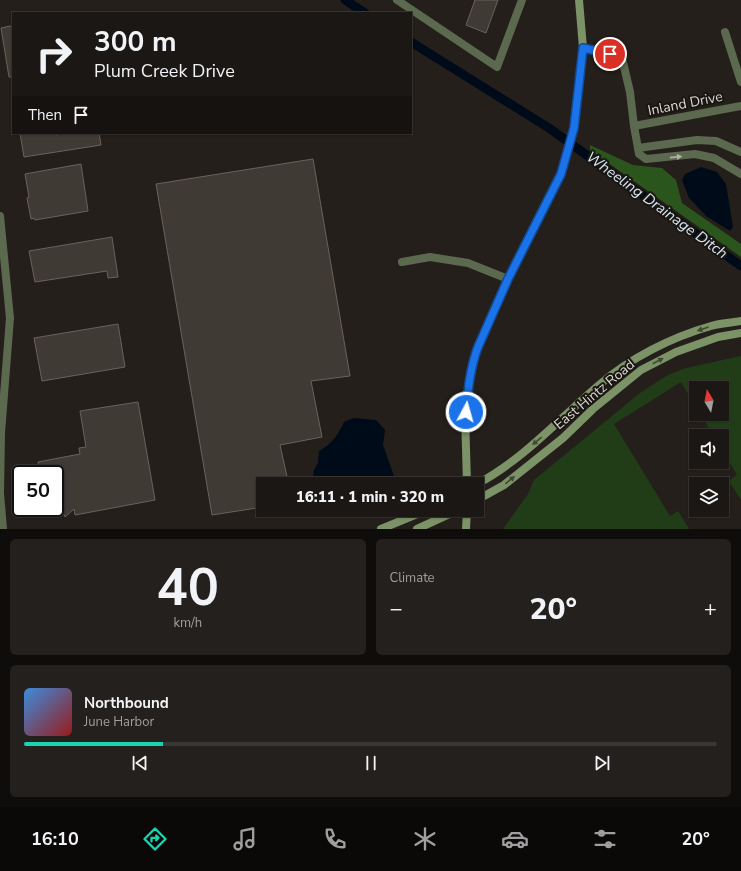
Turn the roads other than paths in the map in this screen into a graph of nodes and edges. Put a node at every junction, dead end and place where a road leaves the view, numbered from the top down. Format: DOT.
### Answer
graph roads {
  1 [pos="397,0"];
  2 [pos="522,0"];
  3 [pos="579,0"];
  4 [pos="725,32"];
  5 [pos="583,48"];
  6 [pos="741,82"];
  7 [pos="741,106"];
  8 [pos="634,126"];
  9 [pos="639,151"];
  10 [pos="741,152"];
  11 [pos="741,174"];
  12 [pos="0,216"];
  13 [pos="402,262"];
  14 [pos="508,279"];
  15 [pos="741,321"];
  16 [pos="741,333"];
  17 [pos="1,433"];
  18 [pos="466,477"];
  19 [pos="484,480"];
  20 [pos="484,496"];
  21 [pos="410,517"];
  22 [pos="443,517"];
  23 [pos="467,517"];
  24 [pos="3,529"];
  25 [pos="381,529"];
  26 [pos="417,529"];
  27 [pos="466,529"];
  1 -- 2 [label="street"];
  3 -- 5 [label="main road"];
  4 -- 6 [label="street"];
  5 -- 8 [label="street"];
  5 -- 14 [label="main road"];
  7 -- 8 [label="street, Inland Drive"];
  8 -- 9 [label="street"];
  9 -- 10 [label="street"];
  9 -- 11 [label="street, one-way"];
  12 -- 17 [label="street"];
  13 -- 14 [label="street"];
  14 -- 18 [label="main road"];
  15 -- 19 [label="main road, East Hintz Road, one-way"];
  20 -- 16 [label="main road, East Hintz Road, one-way"];
  17 -- 24 [label="street"];
  21 -- 25 [label="main road"];
  22 -- 26 [label="main road"];
  23 -- 27 [label="main road"];
}
